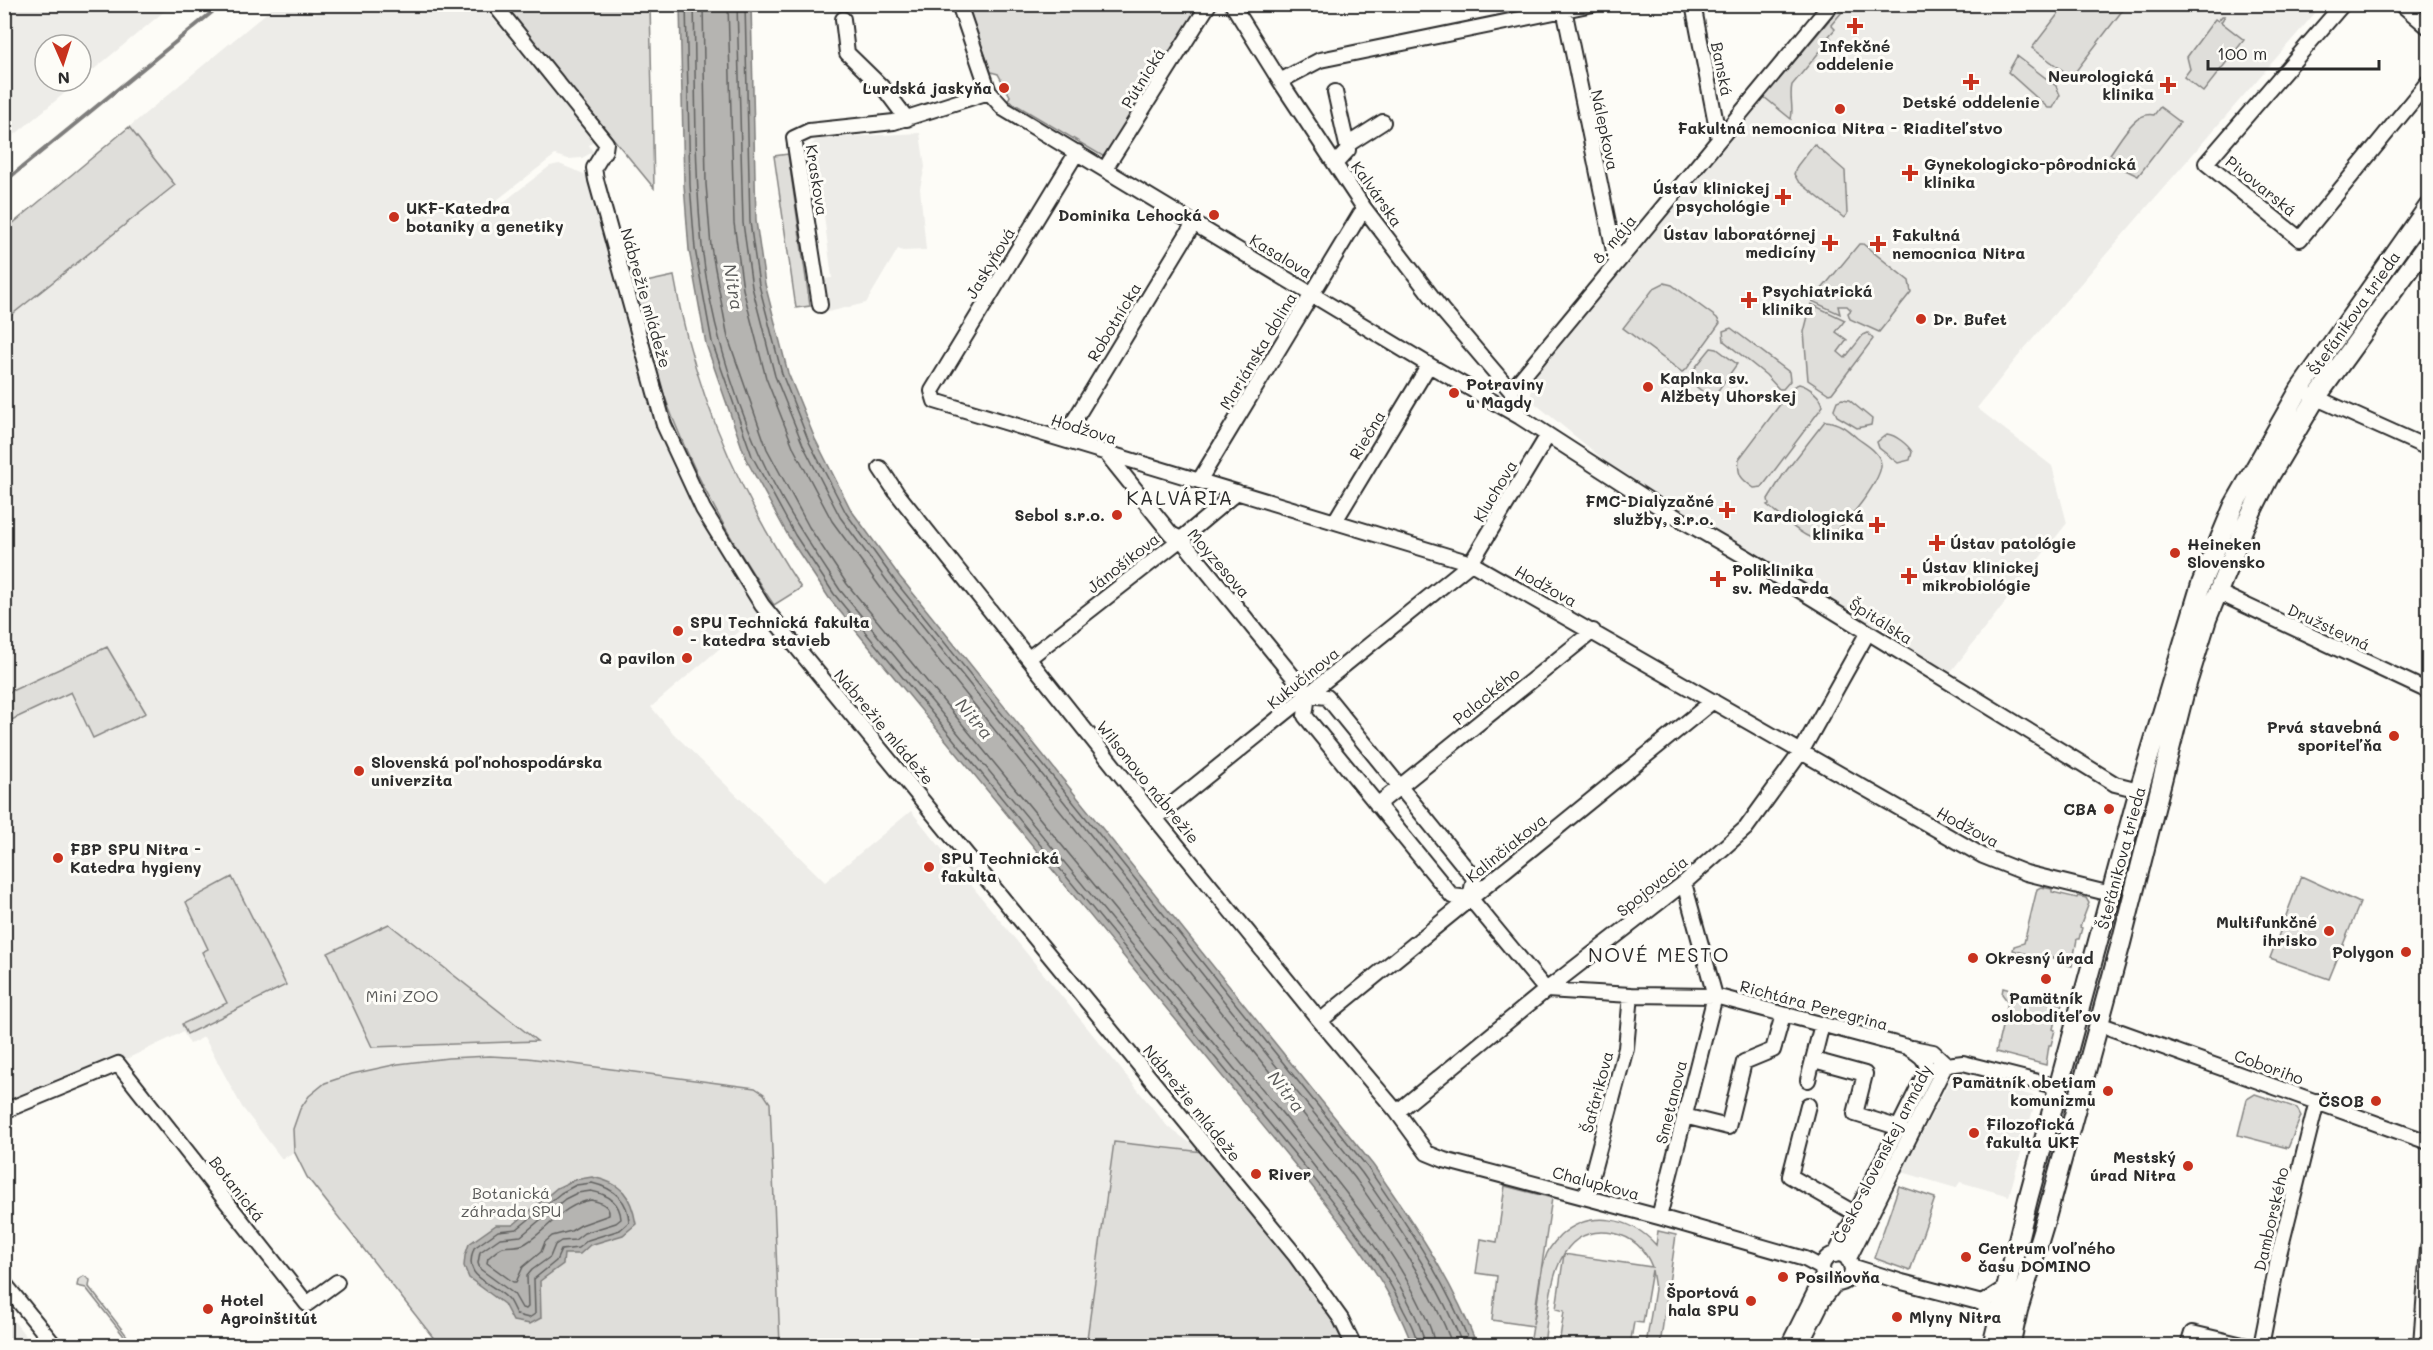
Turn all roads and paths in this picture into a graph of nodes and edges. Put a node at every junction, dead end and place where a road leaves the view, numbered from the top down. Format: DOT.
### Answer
graph roads {
  1 [pos="494,4"];
  2 [pos="959,4"];
  3 [pos="1209,4"];
  4 [pos="1232,4"];
  5 [pos="1593,4"];
  6 [pos="1693,4"];
  7 [pos="1831,4"];
  8 [pos="2343,4"];
  9 [pos="2401,4"];
  10 [pos="1564,7"];
  11 [pos="843,19"];
  12 [pos="2428,27"];
  13 [pos="1280,81"];
  14 [pos="2428,82"];
  15 [pos="989,92"];
  16 [pos="1335,92"];
  17 [pos="907,119"];
  18 [pos="1383,122"];
  19 [pos="1719,139"];
  20 [pos="1347,145"];
  21 [pos="1077,152"];
  22 [pos="1335,164"];
  23 [pos="1106,169"];
  24 [pos="1364,208"];
  25 [pos="2426,216"];
  26 [pos="1194,223"];
  27 [pos="2428,243"];
  28 [pos="1616,261"];
  29 [pos="1312,294"];
  30 [pos="820,305"];
  31 [pos="1429,365"];
  32 [pos="932,391"];
  33 [pos="1511,391"];
  34 [pos="2308,394"];
  35 [pos="1520,417"];
  36 [pos="1548,435"];
  37 [pos="1063,439"];
  38 [pos="2428,448"];
  39 [pos="1106,453"];
  40 [pos="880,468"];
  41 [pos="1199,481"];
  42 [pos="1237,492"];
  43 [pos="1335,521"];
  44 [pos="1181,539"];
  45 [pos="1471,563"];
  46 [pos="2209,588"];
  47 [pos="1593,631"];
  48 [pos="1868,632"];
  49 [pos="1029,658"];
  50 [pos="2428,691"];
  51 [pos="1308,695"];
  52 [pos="1713,701"];
  53 [pos="1801,752"];
  54 [pos="1400,786"];
  55 [pos="2139,790"];
  56 [pos="2157,795"];
  57 [pos="1377,805"];
  58 [pos="1155,818"];
  59 [pos="1684,883"];
  60 [pos="2112,894"];
  61 [pos="1470,898"];
  62 [pos="1546,990"];
  63 [pos="1631,995"];
  64 [pos="1715,996"];
  65 [pos="1783,1015"];
  66 [pos="2078,1017"];
  67 [pos="1320,1021"];
  68 [pos="1822,1024"];
  69 [pos="2099,1024"];
  70 [pos="1907,1047"];
  71 [pos="1814,1060"];
  72 [pos="1946,1064"];
  73 [pos="1927,1070"];
  74 [pos="1808,1080"];
  75 [pos="2058,1087"];
  76 [pos="2079,1093"];
  77 [pos="2317,1101"];
  78 [pos="1808,1106"];
  79 [pos="4,1111"];
  80 [pos="1396,1112"];
  81 [pos="1684,1116"];
  82 [pos="1900,1128"];
  83 [pos="2428,1142"];
  84 [pos="1586,1197"];
  85 [pos="1856,1214"];
  86 [pos="1659,1217"];
  87 [pos="2428,1248"];
  88 [pos="1836,1268"];
  89 [pos="337,1282"];
  90 [pos="4,1283"];
  91 [pos="2005,1288"];
  92 [pos="1982,1303"];
  93 [pos="1996,1323"];
  94 [pos="56,1346"];
  95 [pos="1354,1346"];
  96 [pos="1788,1346"];
  97 [pos="1800,1346"];
  98 [pos="1992,1346"];
  99 [pos="2010,1346"];
  100 [pos="2188,1346"];
  101 [pos="2247,1346"];
  102 [pos="2261,1346"];
  103 [pos="2421,1346"];
  1 -- 95 [label="street, Nábrežie mládeže"];
  2 -- 15 [label="street"];
  3 -- 23 [label="street, Pútnická"];
  4 -- 13 [label="street, Kalvárska"];
  5 -- 10 [label="street"];
  6 -- 19 [label="street, Banská"];
  7 -- 19 [label="street, 8. mája"];
  8 -- 14 [label="street, Pivovarská"];
  9 -- 12 [label="street"];
  10 -- 13 [label="street"];
  10 -- 28 [label="street, Nálepkova"];
  11 -- 17 [label="street"];
  13 -- 22 [label="street, Kalvárska"];
  15 -- 17 [label="street, Kraskova"];
  15 -- 21 [label="street, Kasalova"];
  16 -- 20 [label="street"];
  17 -- 30 [label="street, Kraskova"];
  18 -- 20 [label="street"];
  19 -- 28 [label="street, 8. mája"];
  20 -- 22 [label="street"];
  21 -- 23 [label="street, Kasalova"];
  21 -- 32 [label="street, Jaskyňová"];
  22 -- 24 [label="street, Kalvárska"];
  23 -- 26 [label="street, Kasalova"];
  24 -- 29 [label="street, Mariánska dolina"];
  24 -- 33 [label="street, Kalvárska"];
  25 -- 34 [label="main road, Štefánikova trieda"];
  26 -- 29 [label="street, Kasalova"];
  26 -- 37 [label="street, Robotnícka"];
  27 -- 34 [label="main road, Štefánikova trieda"];
  28 -- 33 [label="street, 8. mája"];
  29 -- 31 [label="street, Kasalova"];
  29 -- 41 [label="street, Mariánska dolina"];
  31 -- 35 [label="street, Kasalova"];
  31 -- 43 [label="street, Riečna"];
  32 -- 37 [label="street, Hodžova"];
  33 -- 35 [label="street"];
  34 -- 38 [label="street, Štefánikova trieda"];
  34 -- 46 [label="main road, Štefánikova trieda"];
  35 -- 36 [label="street, Kasalova"];
  36 -- 45 [label="street, Kluchova"];
  36 -- 48 [label="street, Špitálska"];
  37 -- 39 [label="street, Hodžova"];
  39 -- 41 [label="street, Hodžova"];
  39 -- 44 [label="street, Moyzesova"];
  40 -- 49 [label="street, Wilsonovo nábrežie"];
  41 -- 42 [label="street, Hodžova"];
  42 -- 43 [label="street, Hodžova"];
  42 -- 44 [label="street, Jánošíkova"];
  43 -- 45 [label="street, Hodžova"];
  44 -- 49 [label="street, Jánošíkova"];
  44 -- 51 [label="street, Moyzesova"];
  45 -- 47 [label="street, Hodžova"];
  45 -- 51 [label="street, Kukučínova"];
  46 -- 50 [label="street, Družstevná"];
  46 -- 55 [label="main road, Štefánikova trieda"];
  46 -- 56 [label="main road, Štefánikova trieda"];
  47 -- 52 [label="street, Hodžova"];
  47 -- 54 [label="street, Palackého"];
  48 -- 53 [label="street, Spojovacia"];
  48 -- 55 [label="street, Špitálska"];
  49 -- 58 [label="street, Wilsonovo nábrežie"];
  51 -- 54 [label="street, Moyzesova"];
  51 -- 57 [label="street"];
  51 -- 58 [label="street, Kukučínova"];
  52 -- 53 [label="street, Hodžova"];
  52 -- 61 [label="street, Kalinčiakova"];
  53 -- 59 [label="street, Spojovacia"];
  53 -- 60 [label="street, Hodžova"];
  54 -- 57 [label="street, Palackého"];
  54 -- 61 [label="street, Moyzesova"];
  55 -- 56 [label="main road"];
  55 -- 60 [label="main road, Štefánikova trieda"];
  56 -- 69 [label="main road, Štefánikova trieda"];
  57 -- 61 [label="street"];
  58 -- 67 [label="street, Wilsonovo nábrežie"];
  59 -- 62 [label="street, Spojovacia"];
  59 -- 64 [label="street"];
  60 -- 66 [label="main road, Štefánikova trieda"];
  61 -- 62 [label="street"];
  61 -- 67 [label="street, Kalinčiakova"];
  62 -- 63 [label="street, Richtára Peregrina"];
  62 -- 80 [label="street, Spojovacia"];
  63 -- 64 [label="street, Richtára Peregrina"];
  63 -- 84 [label="street, Šafárikova"];
  64 -- 65 [label="street, Richtára Peregrina"];
  64 -- 81 [label="street, Smetanova"];
  65 -- 68 [label="street, Richtára Peregrina"];
  65 -- 81 [label="street"];
  66 -- 69 [label="main road"];
  66 -- 75 [label="main road, Štefánikova trieda"];
  67 -- 80 [label="street, Wilsonovo nábrežie"];
  68 -- 70 [label="street, Richtára Peregrina"];
  68 -- 71 [label="street"];
  69 -- 76 [label="main road, Štefánikova trieda"];
  69 -- 77 [label="street, Coboriho"];
  70 -- 72 [label="street"];
  70 -- 73 [label="street, Richtára Peregrina"];
  71 -- 74 [label="street"];
  71 -- 82 [label="street"];
  72 -- 73 [label="street"];
  72 -- 75 [label="street"];
  72 -- 88 [label="street, Česko-slovenskej armády"];
  73 -- 82 [label="street, Česko-slovenskej armády"];
  75 -- 76 [label="main road"];
  75 -- 91 [label="main road, Štefánikova trieda"];
  76 -- 99 [label="main road, Štefánikova trieda"];
  77 -- 83 [label="street, Coboriho"];
  77 -- 102 [label="street, Damborského"];
  78 -- 85 [label="street"];
  79 -- 89 [label="street, Botanická"];
  80 -- 84 [label="street, Chalupkova"];
  81 -- 86 [label="street, Smetanova"];
  82 -- 85 [label="street, Česko-slovenskej armády"];
  84 -- 86 [label="street, Chalupkova"];
  85 -- 88 [label="street, Česko-slovenskej armády"];
  86 -- 88 [label="street, Chalupkova"];
  87 -- 103 [label="street"];
  88 -- 92 [label="street, Chalupkova"];
  88 -- 96 [label="street, Česko-slovenskej armády"];
  88 -- 97 [label="street, Česko-slovenskej armády"];
  90 -- 94 [label="street"];
  91 -- 92 [label="street"];
  91 -- 93 [label="main road, Štefánikova trieda"];
  92 -- 93 [label="street"];
  93 -- 98 [label="main road, Štefánikova trieda"];
  100 -- 101 [label="street"];
}
